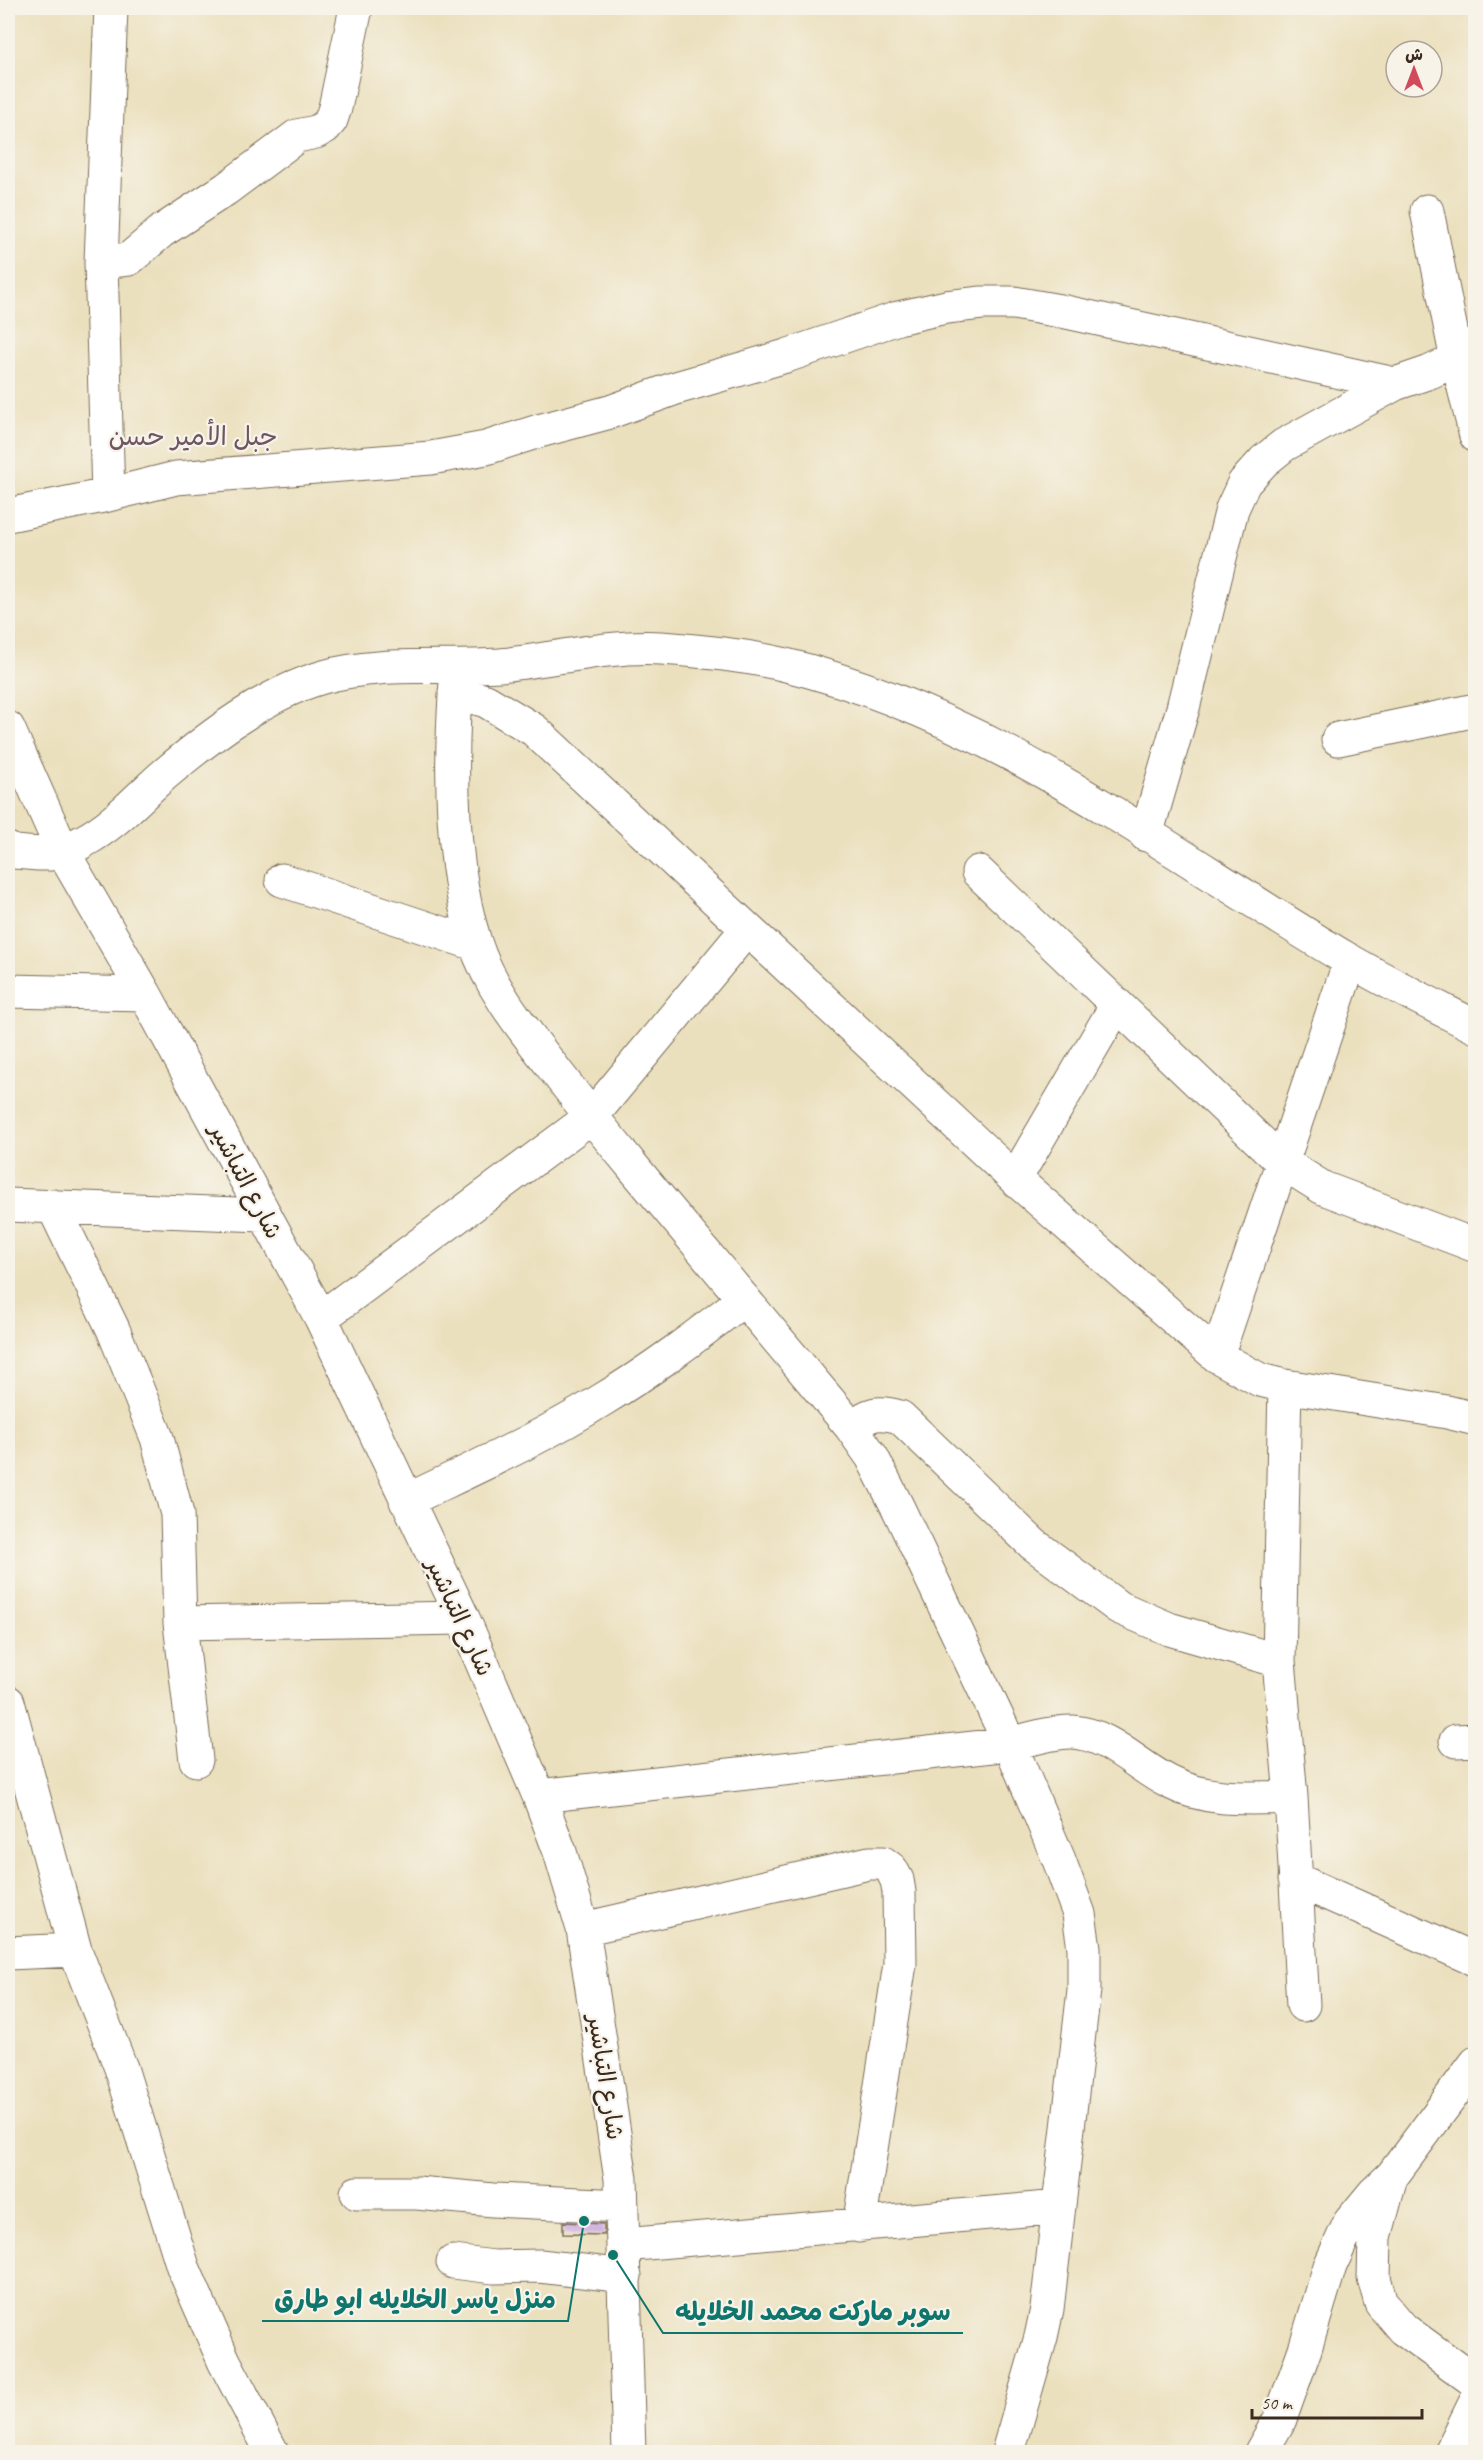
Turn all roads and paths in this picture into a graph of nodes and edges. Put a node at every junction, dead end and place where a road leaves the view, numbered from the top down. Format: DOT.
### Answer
graph roads {
  1 [pos="111,8"];
  2 [pos="356,8"];
  3 [pos="1427,211"];
  4 [pos="101,262"];
  5 [pos="1466,355"];
  6 [pos="1395,384"];
  7 [pos="1476,436"];
  8 [pos="108,495"];
  9 [pos="8,515"];
  10 [pos="456,680"];
  11 [pos="1476,710"];
  12 [pos="8,728"];
  13 [pos="1338,739"];
  14 [pos="1146,835"];
  15 [pos="10,851"];
  16 [pos="63,852"];
  17 [pos="978,872"];
  18 [pos="282,880"];
  19 [pos="747,929"];
  20 [pos="475,944"];
  21 [pos="1350,961"];
  22 [pos="8,991"];
  23 [pos="145,994"];
  24 [pos="1116,1006"];
  25 [pos="1476,1027"];
  26 [pos="591,1117"];
  27 [pos="1283,1163"];
  28 [pos="1015,1179"];
  29 [pos="8,1204"];
  30 [pos="53,1206"];
  31 [pos="264,1215"];
  32 [pos="1476,1245"];
  33 [pos="744,1299"];
  34 [pos="321,1318"];
  35 [pos="1217,1356"];
  36 [pos="1285,1386"];
  37 [pos="1476,1419"];
  38 [pos="851,1427"];
  39 [pos="406,1501"];
  40 [pos="463,1618"];
  41 [pos="180,1623"];
  42 [pos="1280,1661"];
  43 [pos="8,1702"];
  44 [pos="1010,1744"];
  45 [pos="196,1760"];
  46 [pos="539,1796"];
  47 [pos="1291,1797"];
  48 [pos="1294,1879"];
  49 [pos="583,1929"];
  50 [pos="75,1950"];
  51 [pos="8,1953"];
  52 [pos="1476,1960"];
  53 [pos="1303,2006"];
  54 [pos="1476,2063"];
  55 [pos="1392,2176"];
  56 [pos="357,2193"];
  57 [pos="622,2206"];
  58 [pos="1059,2207"];
  59 [pos="859,2226"];
  60 [pos="625,2261"];
  61 [pos="453,2262"];
  62 [pos="1476,2382"];
  63 [pos="1476,2401"];
  64 [pos="272,2452"];
  65 [pos="629,2452"];
  66 [pos="1008,2452"];
  67 [pos="1262,2452"];
  68 [pos="1451,2452"];
  1 -- 4 [label="street"];
  2 -- 4 [label="street"];
  3 -- 5 [label="street"];
  4 -- 8 [label="street"];
  5 -- 6 [label="street"];
  5 -- 7 [label="street"];
  6 -- 8 [label="street"];
  6 -- 14 [label="street"];
  8 -- 9 [label="street"];
  10 -- 14 [label="street"];
  10 -- 16 [label="street"];
  10 -- 19 [label="street"];
  10 -- 20 [label="street"];
  11 -- 13 [label="street"];
  12 -- 16 [label="street, شارع التباشير"];
  14 -- 21 [label="street"];
  15 -- 16 [label="street"];
  16 -- 23 [label="street, شارع التباشير"];
  17 -- 24 [label="street"];
  18 -- 20 [label="street"];
  19 -- 26 [label="street"];
  19 -- 28 [label="street"];
  20 -- 26 [label="street"];
  21 -- 25 [label="street"];
  21 -- 27 [label="street"];
  22 -- 23 [label="street"];
  23 -- 31 [label="street, شارع التباشير"];
  24 -- 27 [label="street"];
  24 -- 28 [label="street"];
  26 -- 33 [label="street"];
  26 -- 34 [label="street"];
  27 -- 32 [label="street"];
  27 -- 35 [label="street"];
  28 -- 35 [label="street"];
  29 -- 30 [label="street"];
  30 -- 31 [label="street"];
  30 -- 41 [label="street"];
  31 -- 34 [label="street, شارع التباشير"];
  33 -- 38 [label="street"];
  33 -- 39 [label="street"];
  34 -- 39 [label="street, شارع التباشير"];
  35 -- 36 [label="street"];
  36 -- 37 [label="street"];
  36 -- 42 [label="street"];
  38 -- 42 [label="street"];
  38 -- 44 [label="street"];
  39 -- 40 [label="street, شارع التباشير"];
  40 -- 41 [label="street"];
  40 -- 46 [label="street, شارع التباشير"];
  41 -- 45 [label="street"];
  42 -- 47 [label="street"];
  43 -- 50 [label="street"];
  44 -- 46 [label="street"];
  44 -- 47 [label="street"];
  44 -- 58 [label="street"];
  46 -- 49 [label="street, شارع التباشير"];
  47 -- 48 [label="street"];
  48 -- 52 [label="street"];
  48 -- 53 [label="street"];
  49 -- 57 [label="street, شارع التباشير"];
  49 -- 59 [label="street"];
  50 -- 51 [label="street"];
  50 -- 64 [label="street"];
  54 -- 55 [label="street"];
  55 -- 62 [label="street"];
  55 -- 67 [label="street"];
  56 -- 57 [label="street"];
  57 -- 60 [label="street, شارع التباشير"];
  58 -- 59 [label="street"];
  58 -- 66 [label="street"];
  59 -- 60 [label="street"];
  60 -- 61 [label="street"];
  60 -- 65 [label="street, شارع التباشير"];
  63 -- 68 [label="street"];
}
